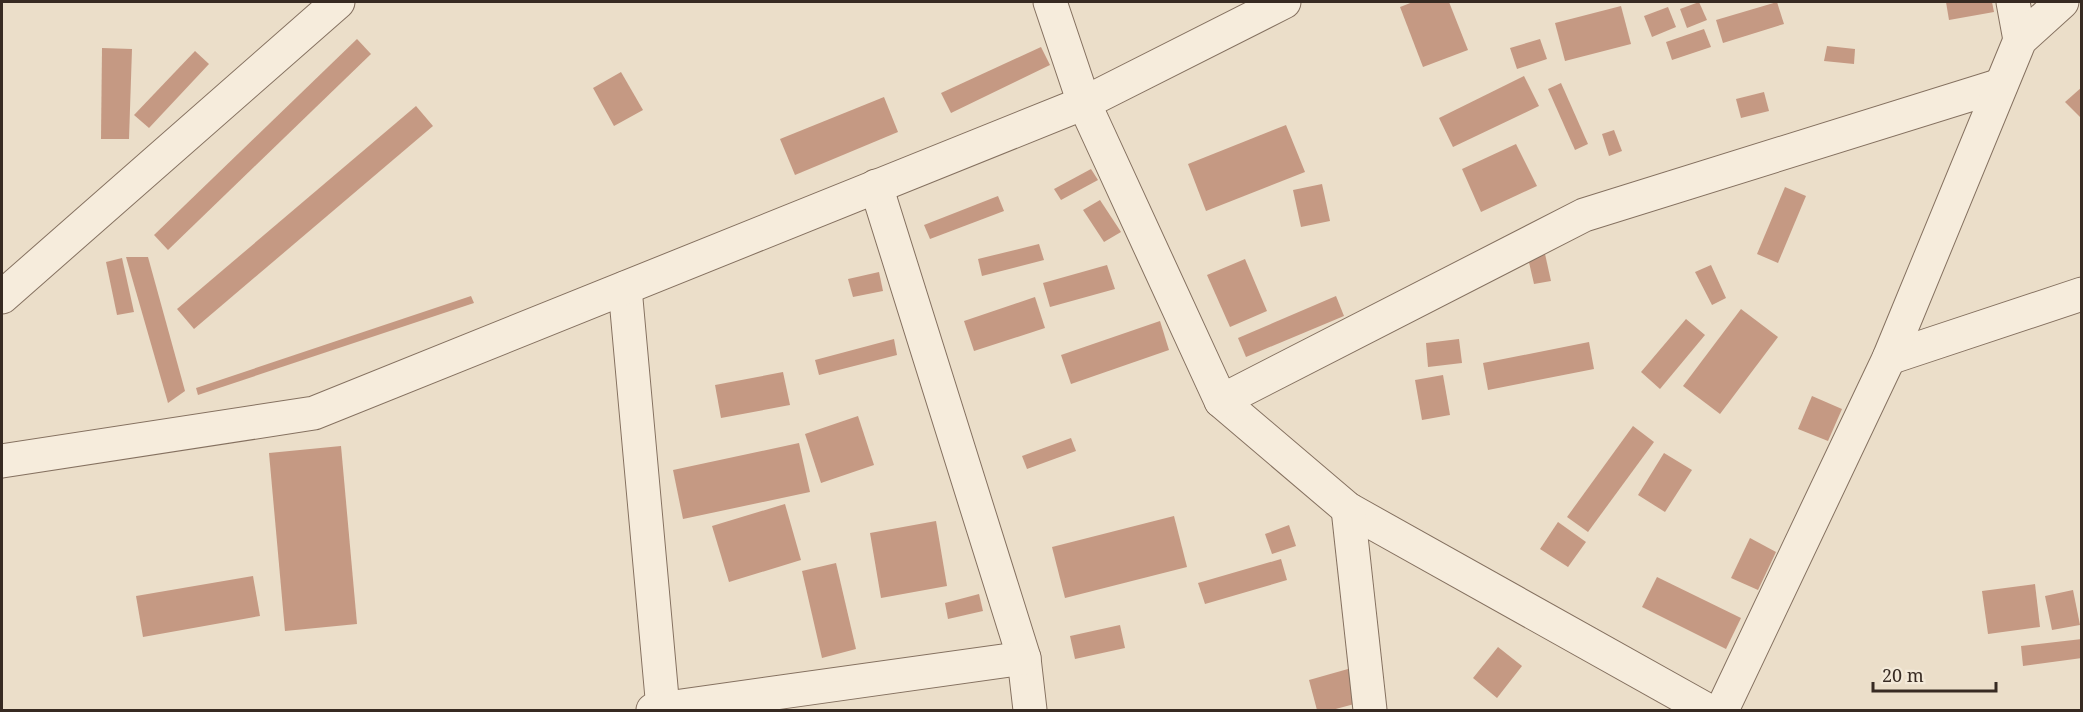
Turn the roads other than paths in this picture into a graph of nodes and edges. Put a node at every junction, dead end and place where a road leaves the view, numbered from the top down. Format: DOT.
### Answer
graph roads {
  1 [pos="338,2"];
  2 [pos="1050,2"];
  3 [pos="1284,2"];
  4 [pos="2013,2"];
  5 [pos="2062,2"];
  6 [pos="2020,40"];
  7 [pos="2001,85"];
  8 [pos="1084,103"];
  9 [pos="876,186"];
  10 [pos="625,288"];
  11 [pos="2082,294"];
  12 [pos="2,297"];
  13 [pos="1889,358"];
  14 [pos="1221,401"];
  15 [pos="2,461"];
  16 [pos="1348,509"];
  17 [pos="1024,658"];
  18 [pos="658,710"];
  19 [pos="1030,711"];
  20 [pos="1370,711"];
  21 [pos="1707,711"];
  22 [pos="1722,711"];
  1 -- 12 [label="street"];
  2 -- 8 [label="street"];
  3 -- 8 [label="street"];
  4 -- 6 [label="street"];
  5 -- 6 [label="street"];
  6 -- 7 [label="street"];
  7 -- 13 [label="street"];
  7 -- 14 [label="street"];
  8 -- 9 [label="street"];
  8 -- 14 [label="street"];
  9 -- 10 [label="street"];
  9 -- 17 [label="street"];
  10 -- 15 [label="street"];
  10 -- 18 [label="street"];
  11 -- 13 [label="street"];
  13 -- 22 [label="street"];
  14 -- 16 [label="street"];
  16 -- 20 [label="street"];
  16 -- 21 [label="street"];
  17 -- 18 [label="street"];
  17 -- 19 [label="street"];
}
